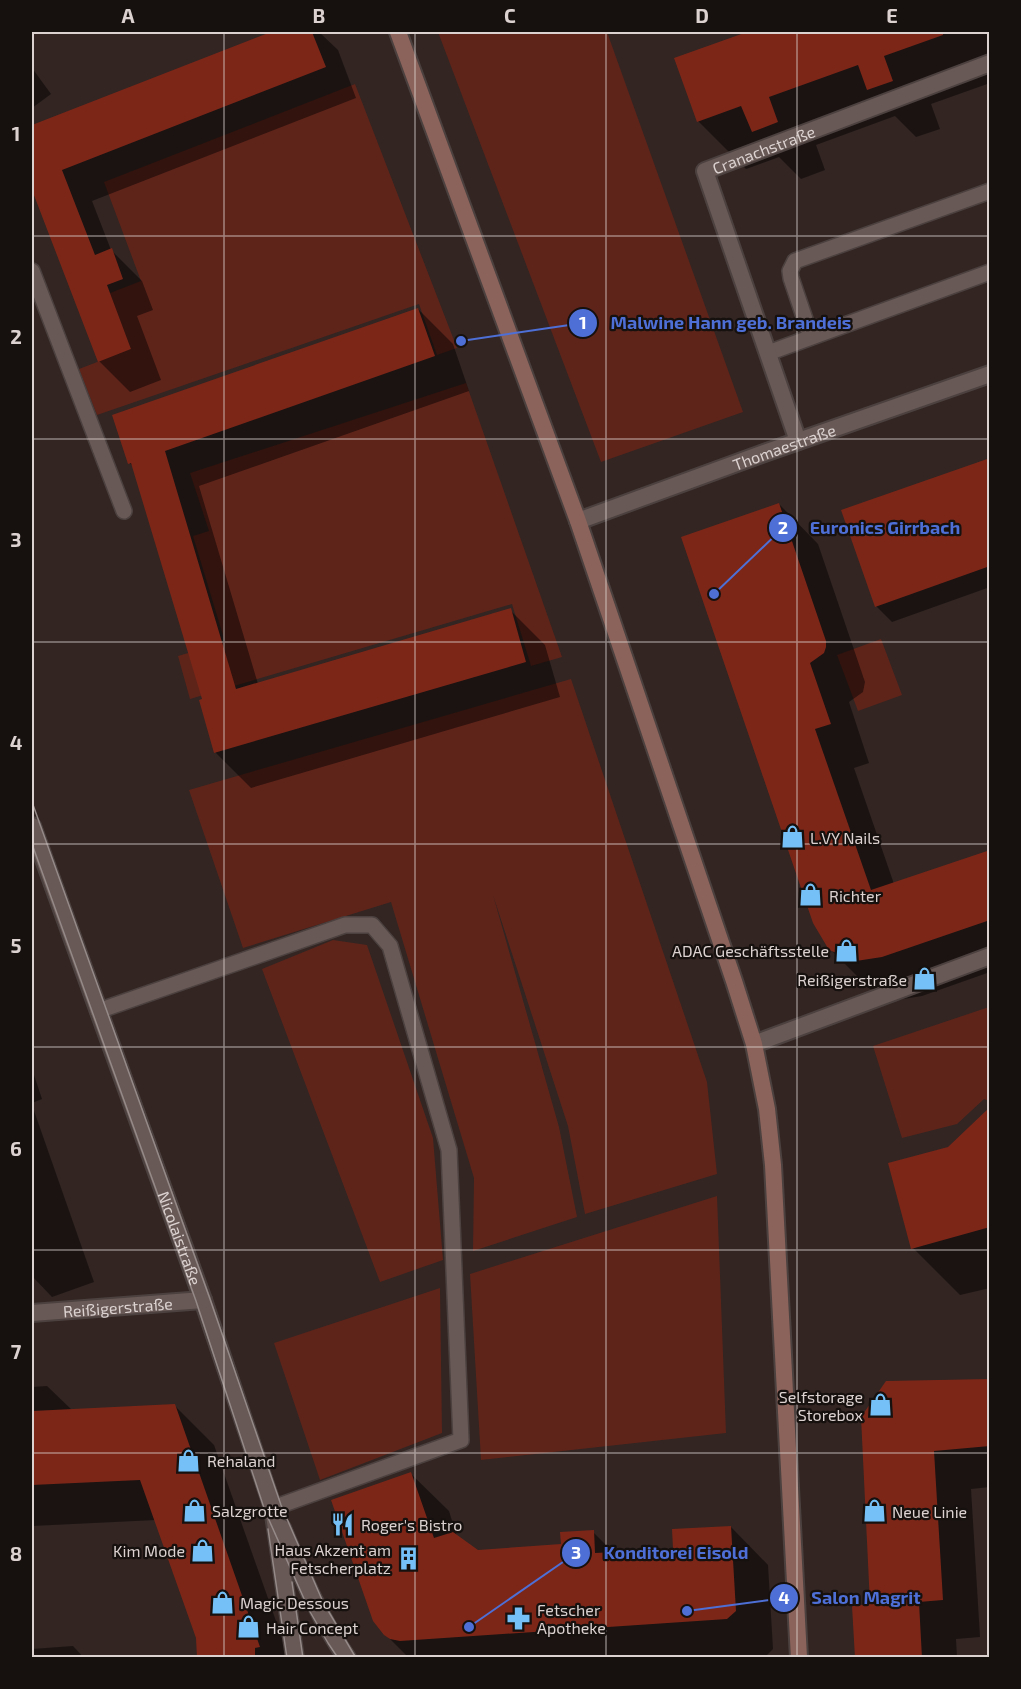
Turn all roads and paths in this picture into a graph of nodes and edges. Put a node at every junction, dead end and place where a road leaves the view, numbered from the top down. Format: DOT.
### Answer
graph roads {
  1 [pos="398,32"];
  2 [pos="990,63"];
  3 [pos="990,191"];
  4 [pos="32,271"];
  5 [pos="990,272"];
  6 [pos="811,337"];
  7 [pos="768,353"];
  8 [pos="990,374"];
  9 [pos="798,441"];
  10 [pos="124,511"];
  11 [pos="578,521"];
  12 [pos="32,826"];
  13 [pos="990,956"];
  14 [pos="98,1011"];
  15 [pos="754,1044"];
  16 [pos="203,1300"];
  17 [pos="32,1313"];
  18 [pos="273,1508"];
  19 [pos="295,1658"];
  20 [pos="347,1658"];
  21 [pos="799,1658"];
  1 -- 11 [label="main road"];
  2 -- 7 [label="street, Cranachstraße"];
  3 -- 6 [label="lane"];
  4 -- 10 [label="lane"];
  5 -- 6 [label="lane"];
  6 -- 7 [label="lane"];
  7 -- 9 [label="street, Cranachstraße"];
  8 -- 9 [label="street, Thomaestraße"];
  9 -- 11 [label="street, Thomaestraße"];
  11 -- 15 [label="main road"];
  12 -- 14 [label="street, Nicolaistraße"];
  13 -- 15 [label="street"];
  14 -- 16 [label="street, Nicolaistraße"];
  14 -- 18 [label="lane"];
  15 -- 21 [label="main road"];
  16 -- 17 [label="street, Reißigerstraße"];
  16 -- 18 [label="street, Nicolaistraße"];
  18 -- 19 [label="street, Nicolaistraße"];
  18 -- 20 [label="street"];
}
